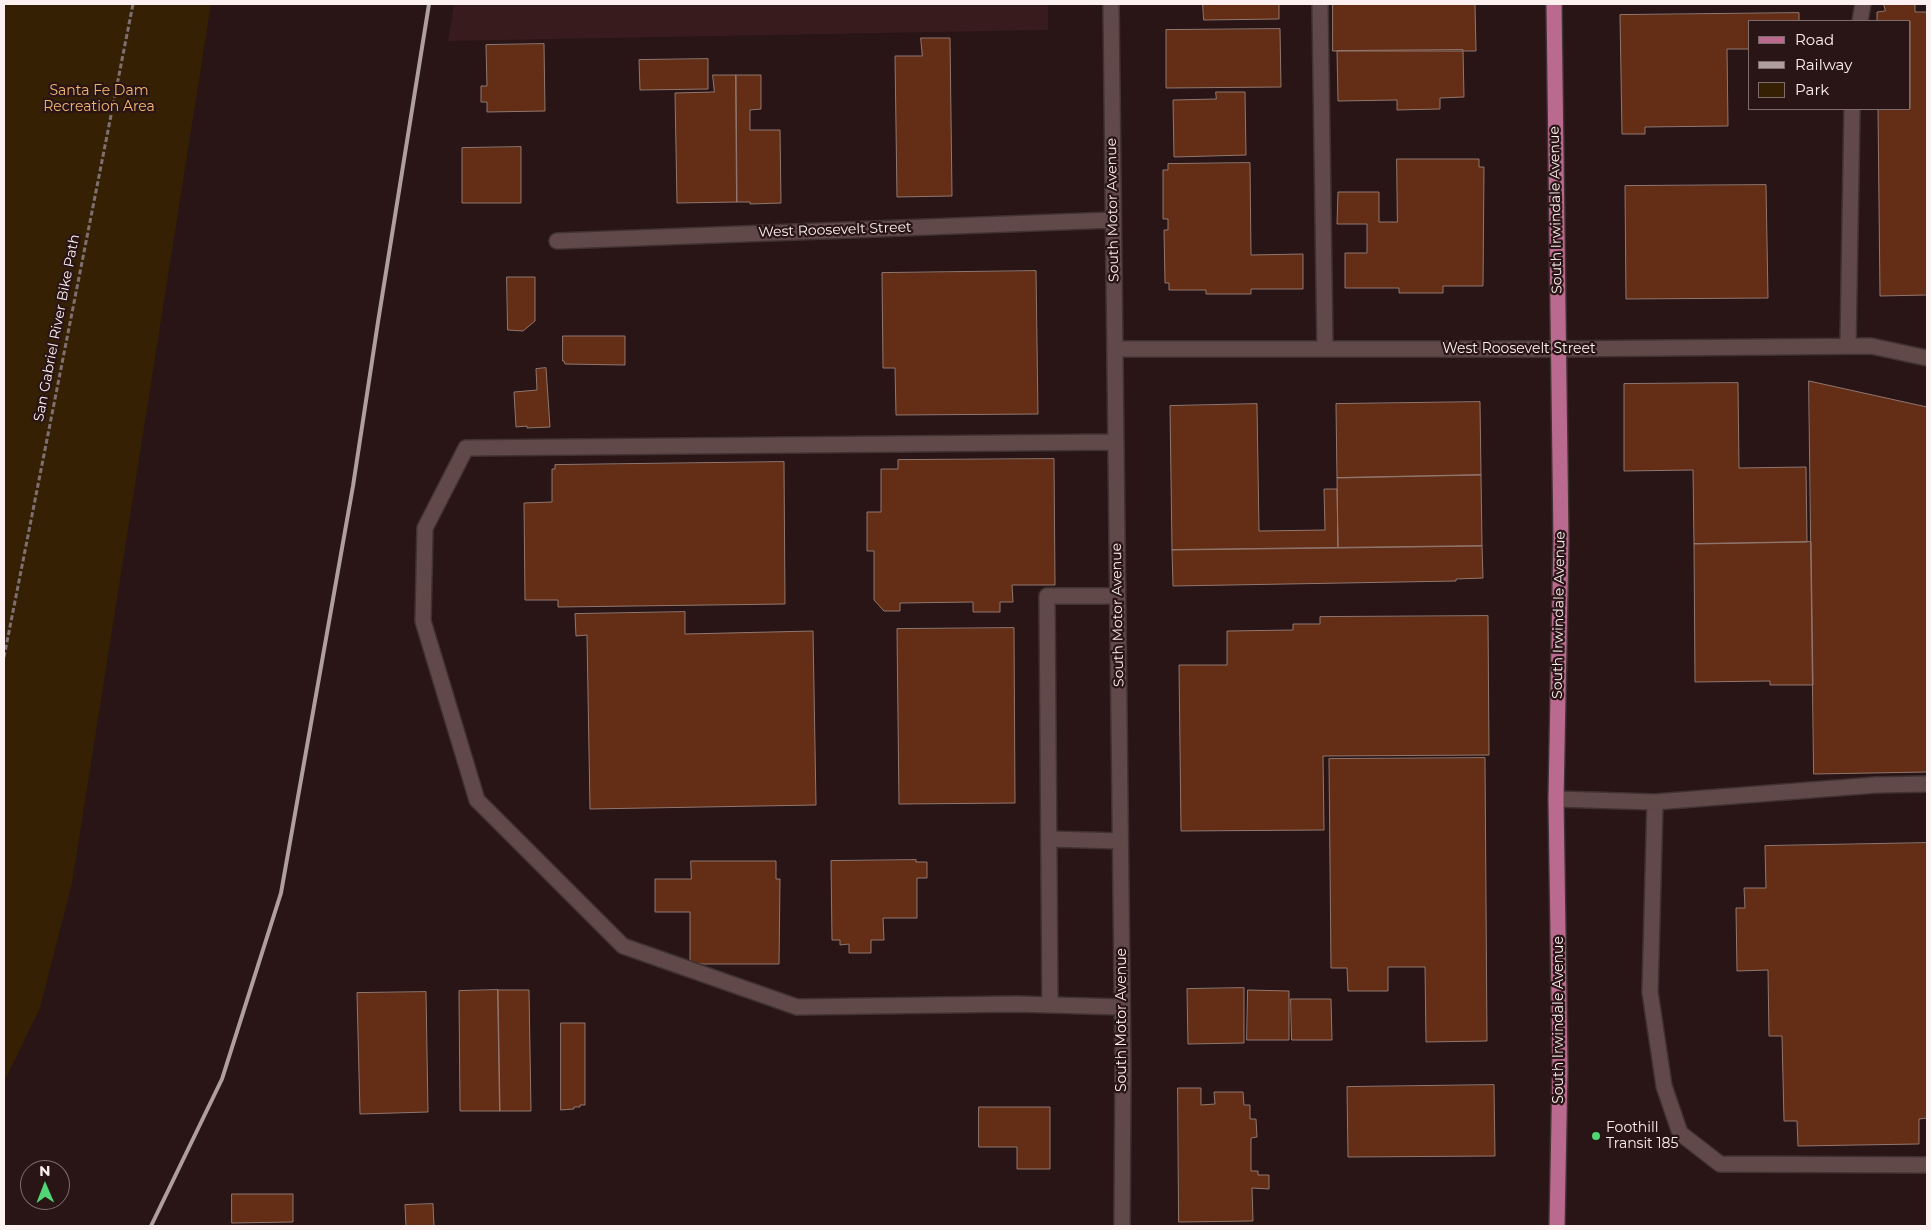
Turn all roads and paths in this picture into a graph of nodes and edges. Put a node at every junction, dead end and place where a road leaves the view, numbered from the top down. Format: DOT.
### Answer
graph roads {
  1 [pos="133,4"];
  2 [pos="1111,4"];
  3 [pos="1320,4"];
  4 [pos="1554,4"];
  5 [pos="1863,4"];
  6 [pos="1860,20"];
  7 [pos="1852,110"];
  8 [pos="1114,220"];
  9 [pos="557,241"];
  10 [pos="1848,346"];
  11 [pos="1115,349"];
  12 [pos="1325,349"];
  13 [pos="1559,349"];
  14 [pos="1926,355"];
  15 [pos="1116,442"];
  16 [pos="1117,596"];
  17 [pos="4,657"];
  18 [pos="1927,784"];
  19 [pos="1556,799"];
  20 [pos="1655,802"];
  21 [pos="1049,839"];
  22 [pos="1120,841"];
  23 [pos="1050,1005"];
  24 [pos="1122,1007"];
  25 [pos="1927,1165"];
  26 [pos="1122,1226"];
  27 [pos="1557,1226"];
  1 -- 17 [label="path, San Gabriel River Bike Path"];
  2 -- 8 [label="street, South Motor Avenue"];
  3 -- 12 [label="street"];
  4 -- 13 [label="main road, South Irwindale Avenue"];
  5 -- 6 [label="street"];
  7 -- 10 [label="street"];
  8 -- 9 [label="street, West Roosevelt Street"];
  8 -- 11 [label="street, South Motor Avenue"];
  10 -- 13 [label="street, West Roosevelt Street"];
  10 -- 14 [label="street, West Roosevelt Street"];
  11 -- 12 [label="street, West Roosevelt Street"];
  11 -- 15 [label="street, South Motor Avenue"];
  12 -- 13 [label="street, West Roosevelt Street"];
  13 -- 19 [label="main road, South Irwindale Avenue"];
  15 -- 16 [label="street, South Motor Avenue"];
  15 -- 23 [label="street"];
  16 -- 21 [label="street"];
  16 -- 22 [label="street, South Motor Avenue"];
  18 -- 20 [label="street"];
  19 -- 20 [label="street"];
  19 -- 27 [label="main road, South Irwindale Avenue"];
  20 -- 25 [label="street"];
  21 -- 22 [label="street"];
  21 -- 23 [label="street"];
  22 -- 24 [label="street, South Motor Avenue"];
  23 -- 24 [label="street"];
  24 -- 26 [label="street, South Motor Avenue"];
}
